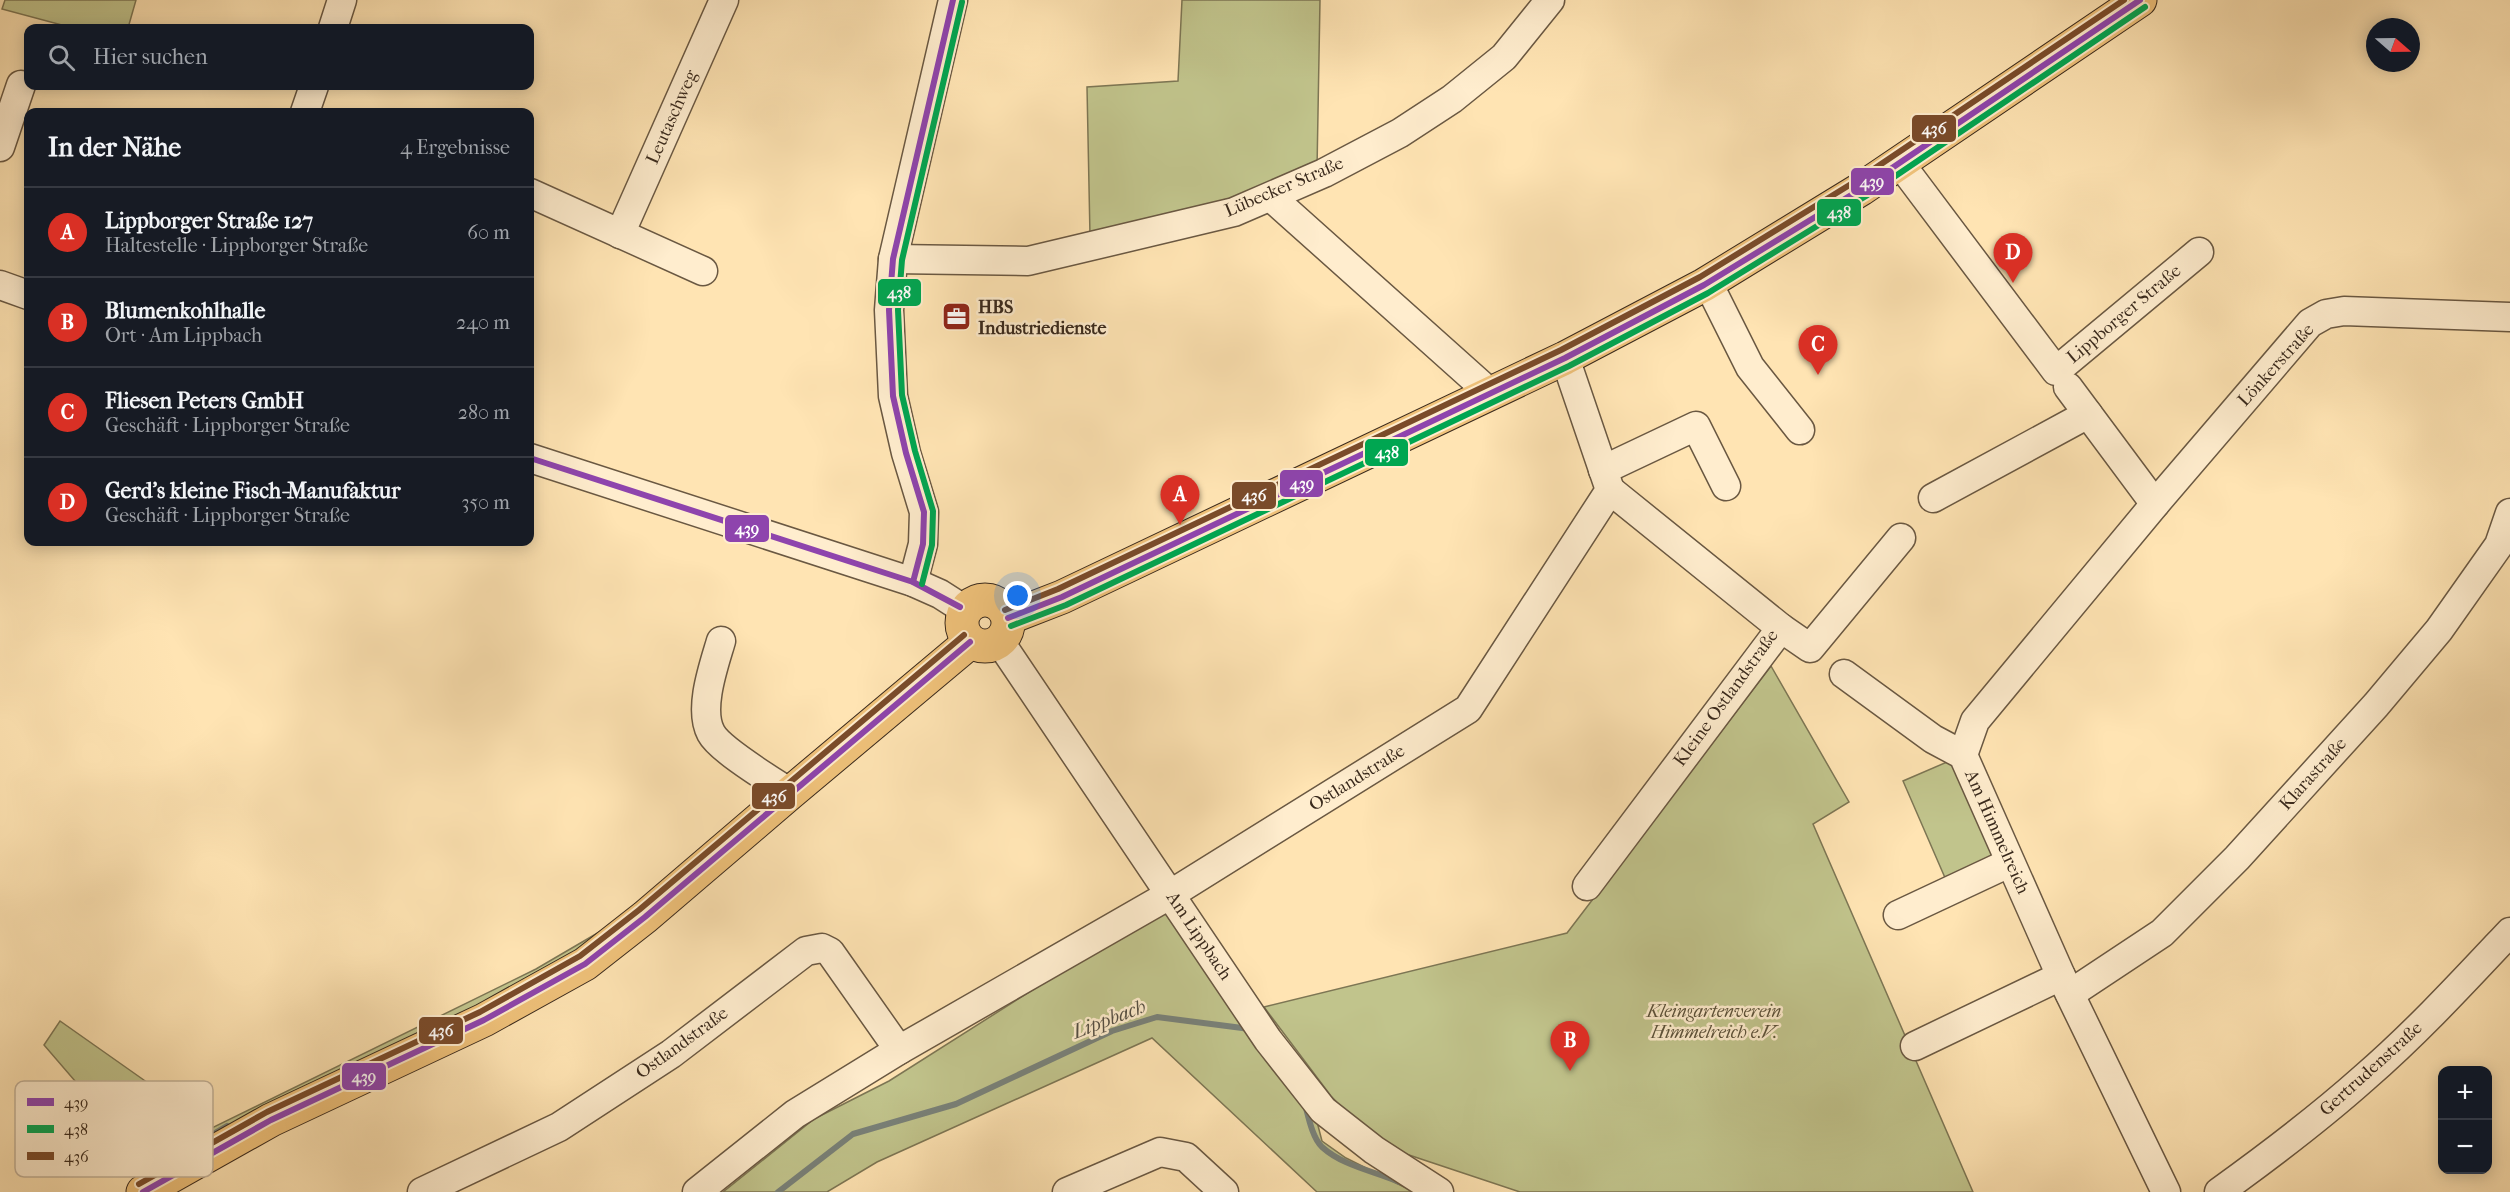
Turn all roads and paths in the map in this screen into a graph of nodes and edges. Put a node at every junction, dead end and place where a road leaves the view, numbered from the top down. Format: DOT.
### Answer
graph roads {
  1 [pos="342,0"];
  2 [pos="724,0"];
  3 [pos="953,0"];
  4 [pos="1550,0"];
  5 [pos="2140,0"];
  6 [pos="334,24"];
  7 [pos="21,86"];
  8 [pos="313,90"];
  9 [pos="306,108"];
  10 [pos="0,147"];
  11 [pos="1899,162"];
  12 [pos="534,196"];
  13 [pos="1271,197"];
  14 [pos="620,234"];
  15 [pos="2199,252"];
  16 [pos="893,259"];
  17 [pos="703,271"];
  18 [pos="1708,283"];
  19 [pos="0,285"];
  20 [pos="24,294"];
  21 [pos="2510,317"];
  22 [pos="1564,358"];
  23 [pos="2068,387"];
  24 [pos="1489,392"];
  25 [pos="2088,414"];
  26 [pos="1800,430"];
  27 [pos="534,459"];
  28 [pos="1607,480"];
  29 [pos="1726,486"];
  30 [pos="1933,498"];
  31 [pos="2155,504"];
  32 [pos="2510,513"];
  33 [pos="1901,538"];
  34 [pos="2504,551"];
  35 [pos="913,582"];
  36 [pos="965,610"];
  37 [pos="1781,628"];
  38 [pos="993,634"];
  39 [pos="722,641"];
  40 [pos="1844,674"];
  41 [pos="1963,755"];
  42 [pos="790,793"];
  43 [pos="2009,863"];
  44 [pos="1587,886"];
  45 [pos="1171,894"];
  46 [pos="1898,915"];
  47 [pos="2510,932"];
  48 [pos="2066,985"];
  49 [pos="1915,1046"];
  50 [pos="899,1050"];
  51 [pos="213,1153"];
  52 [pos="170,1177"];
  53 [pos="143,1192"];
  54 [pos="422,1192"];
  55 [pos="697,1192"];
  56 [pos="1067,1192"];
  57 [pos="1224,1192"];
  58 [pos="1439,1192"];
  59 [pos="2166,1192"];
  60 [pos="2219,1192"];
  1 -- 6 [label="street"];
  2 -- 14 [label="street, Leutaschweg"];
  3 -- 16 [label="street"];
  4 -- 13 [label="street, Lübecker Straße"];
  5 -- 11 [label="main road"];
  7 -- 10 [label="street"];
  8 -- 9 [label="street"];
  11 -- 15 [label="street, Lippborger Straße"];
  11 -- 18 [label="main road"];
  12 -- 14 [label="street"];
  13 -- 16 [label="street, Lübecker Straße"];
  13 -- 24 [label="street"];
  14 -- 17 [label="street"];
  16 -- 35 [label="street"];
  18 -- 22 [label="main road"];
  18 -- 26 [label="street"];
  19 -- 20 [label="street"];
  21 -- 31 [label="street, Lönkerstraße"];
  22 -- 24 [label="main road"];
  22 -- 28 [label="street"];
  23 -- 25 [label="street"];
  24 -- 38 [label="main road"];
  25 -- 30 [label="street"];
  25 -- 31 [label="street"];
  27 -- 35 [label="street"];
  28 -- 29 [label="street"];
  28 -- 37 [label="street, Kleine Ostlandstraße"];
  28 -- 45 [label="street, Ostlandstraße"];
  31 -- 41 [label="street, Lönkerstraße"];
  32 -- 34 [label="street, Klarastraße"];
  33 -- 37 [label="street"];
  34 -- 48 [label="street, Klarastraße"];
  35 -- 36 [label="street"];
  36 -- 38 [label="main road"];
  36 -- 38 [label="main road"];
  37 -- 44 [label="street, Kleine Ostlandstraße"];
  38 -- 42 [label="main road"];
  38 -- 45 [label="street, Am Lippbach"];
  39 -- 42 [label="street"];
  40 -- 41 [label="street, Am Himmelreich"];
  41 -- 43 [label="street, Am Himmelreich"];
  42 -- 51 [label="main road"];
  43 -- 46 [label="street"];
  43 -- 48 [label="street, Am Himmelreich"];
  45 -- 50 [label="street, Ostlandstraße"];
  45 -- 58 [label="street, Am Lippbach"];
  47 -- 60 [label="street, Gertrudenstraße"];
  48 -- 49 [label="street"];
  48 -- 59 [label="street, Am Himmelreich"];
  50 -- 54 [label="street, Ostlandstraße"];
  50 -- 55 [label="street, Ostlandstraße"];
  52 -- 53 [label="main road"];
  56 -- 57 [label="street"];
}
